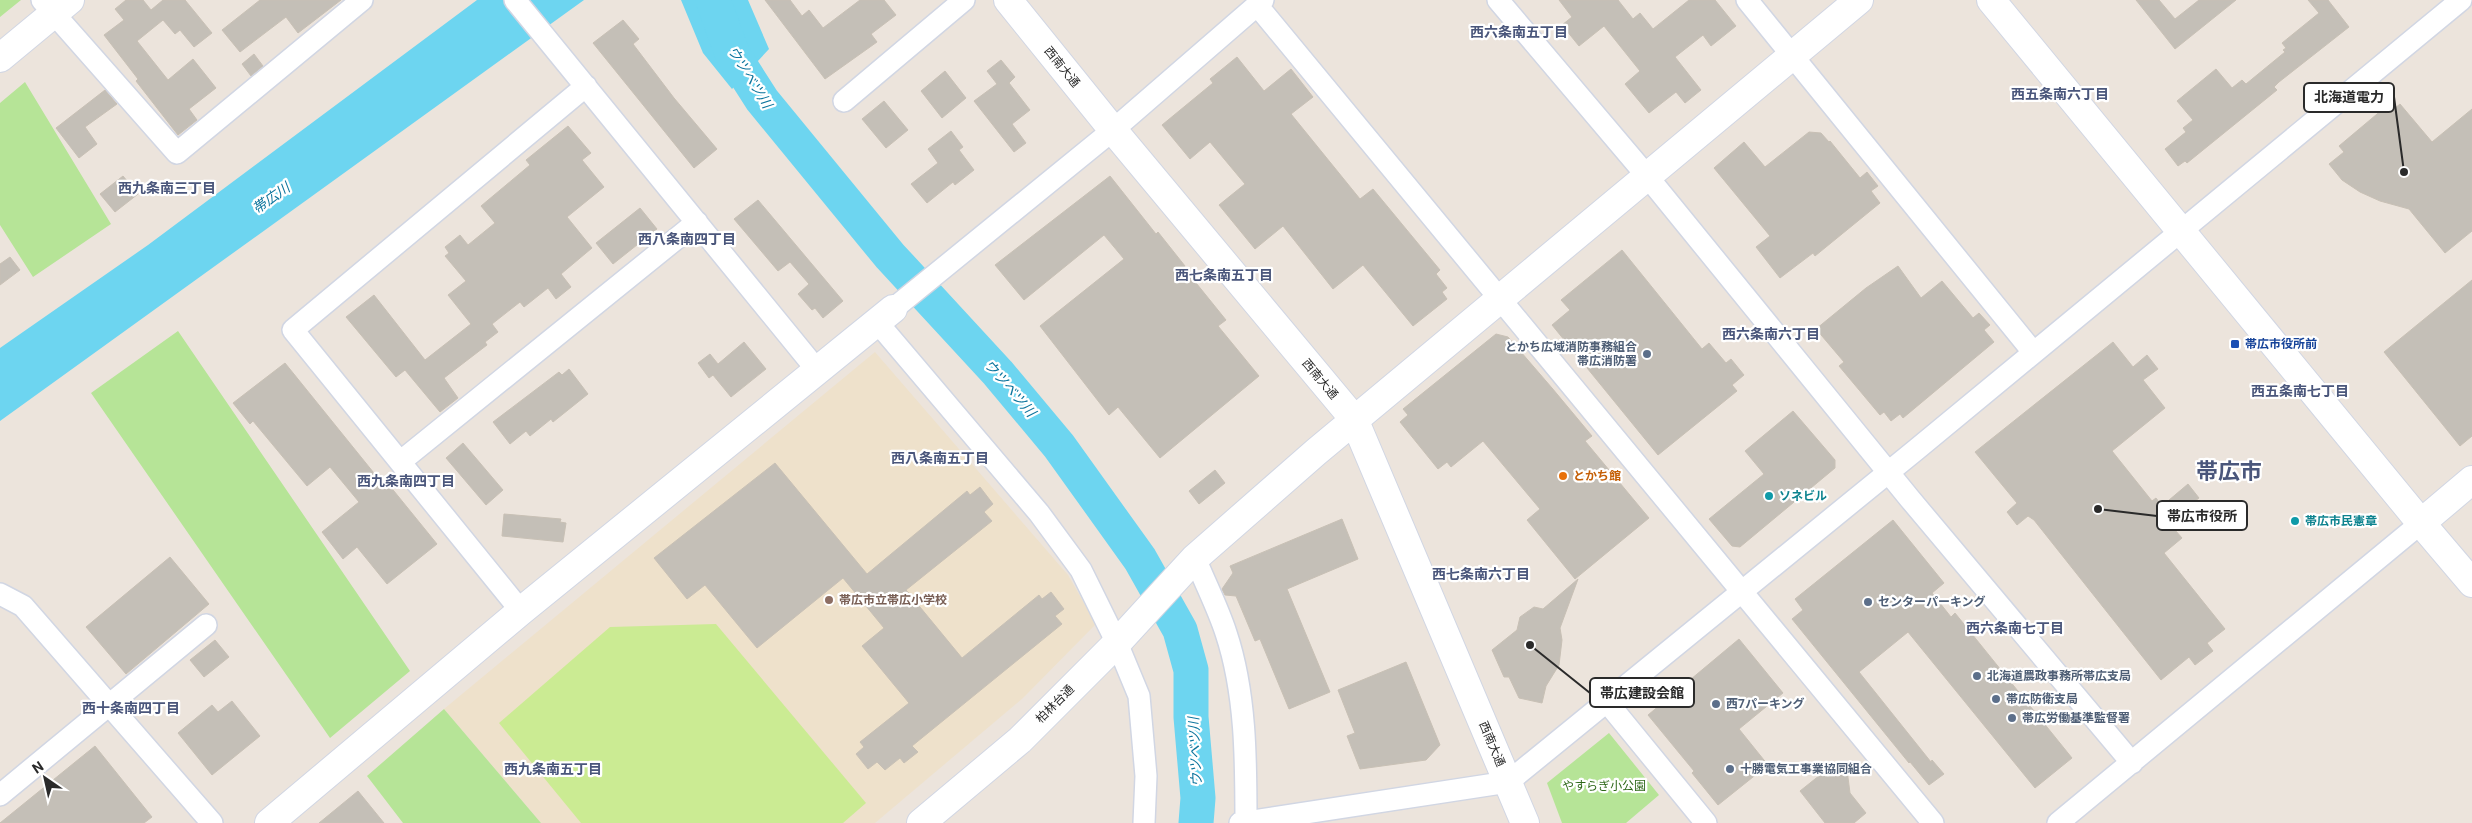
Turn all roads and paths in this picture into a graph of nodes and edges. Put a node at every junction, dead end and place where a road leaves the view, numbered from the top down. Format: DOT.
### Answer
graph roads {
  1 [pos="362,0"];
  2 [pos="515,0"];
  3 [pos="964,0"];
  4 [pos="1008,0"];
  5 [pos="1498,0"];
  6 [pos="1747,0"];
  7 [pos="1859,0"];
  8 [pos="1992,0"];
  9 [pos="2460,0"];
  10 [pos="1260,2"];
  11 [pos="55,5"];
  12 [pos="1792,54"];
  13 [pos="0,58"];
  14 [pos="586,86"];
  15 [pos="844,101"];
  16 [pos="1113,130"];
  17 [pos="1646,176"];
  18 [pos="697,222"];
  19 [pos="2181,230"];
  20 [pos="1500,299"];
  21 [pos="885,315"];
  22 [pos="2033,352"];
  23 [pos="817,370"];
  24 [pos="1354,419"];
  25 [pos="400,462"];
  26 [pos="1890,472"];
  27 [pos="2472,480"];
  28 [pos="2421,523"];
  29 [pos="1187,567"];
  30 [pos="2472,584"];
  31 [pos="1743,590"];
  32 [pos="0,594"];
  33 [pos="521,611"];
  34 [pos="206,626"];
  35 [pos="1123,635"];
  36 [pos="1607,702"];
  37 [pos="108,706"];
  38 [pos="2132,763"];
  39 [pos="1508,782"];
  40 [pos="0,795"];
  41 [pos="1358,814"];
  42 [pos="928,821"];
  43 [pos="212,823"];
  44 [pos="269,823"];
  45 [pos="1144,823"];
  46 [pos="1244,823"];
  47 [pos="1525,823"];
  48 [pos="1706,823"];
  49 [pos="1933,823"];
  50 [pos="2058,823"];
  1 -- 11 [label="street"];
  2 -- 14 [label="street"];
  3 -- 15 [label="street"];
  4 -- 16 [label="street, 西南大通"];
  5 -- 17 [label="street"];
  6 -- 12 [label="street"];
  7 -- 12 [label="street, 柏林台通"];
  8 -- 19 [label="street"];
  9 -- 19 [label="street"];
  10 -- 16 [label="street"];
  10 -- 20 [label="street"];
  11 -- 13 [label="street"];
  12 -- 17 [label="street, 柏林台通"];
  12 -- 22 [label="street"];
  14 -- 18 [label="street"];
  14 -- 25 [label="street"];
  16 -- 21 [label="street"];
  16 -- 24 [label="street, 西南大通"];
  17 -- 20 [label="street, 柏林台通"];
  17 -- 26 [label="street"];
  18 -- 23 [label="street"];
  18 -- 25 [label="street"];
  19 -- 22 [label="street"];
  19 -- 28 [label="street"];
  20 -- 24 [label="street, 柏林台通"];
  20 -- 31 [label="street"];
  21 -- 23 [label="street"];
  21 -- 35 [label="street"];
  22 -- 26 [label="street"];
  23 -- 33 [label="street"];
  24 -- 29 [label="street, 柏林台通"];
  24 -- 39 [label="street, 西南大通"];
  25 -- 33 [label="street"];
  26 -- 31 [label="street"];
  26 -- 38 [label="street"];
  27 -- 28 [label="street"];
  28 -- 30 [label="street"];
  28 -- 38 [label="street"];
  29 -- 35 [label="street, 柏林台通"];
  29 -- 46 [label="street"];
  31 -- 36 [label="street"];
  31 -- 49 [label="street"];
  32 -- 37 [label="street"];
  33 -- 44 [label="street"];
  34 -- 37 [label="street"];
  35 -- 42 [label="street, 柏林台通"];
  35 -- 45 [label="street"];
  36 -- 39 [label="street"];
  36 -- 48 [label="street"];
  37 -- 40 [label="street"];
  37 -- 43 [label="street"];
  38 -- 50 [label="street"];
  39 -- 41 [label="street"];
  39 -- 47 [label="street, 西南大通"];
  41 -- 46 [label="street"];
}
